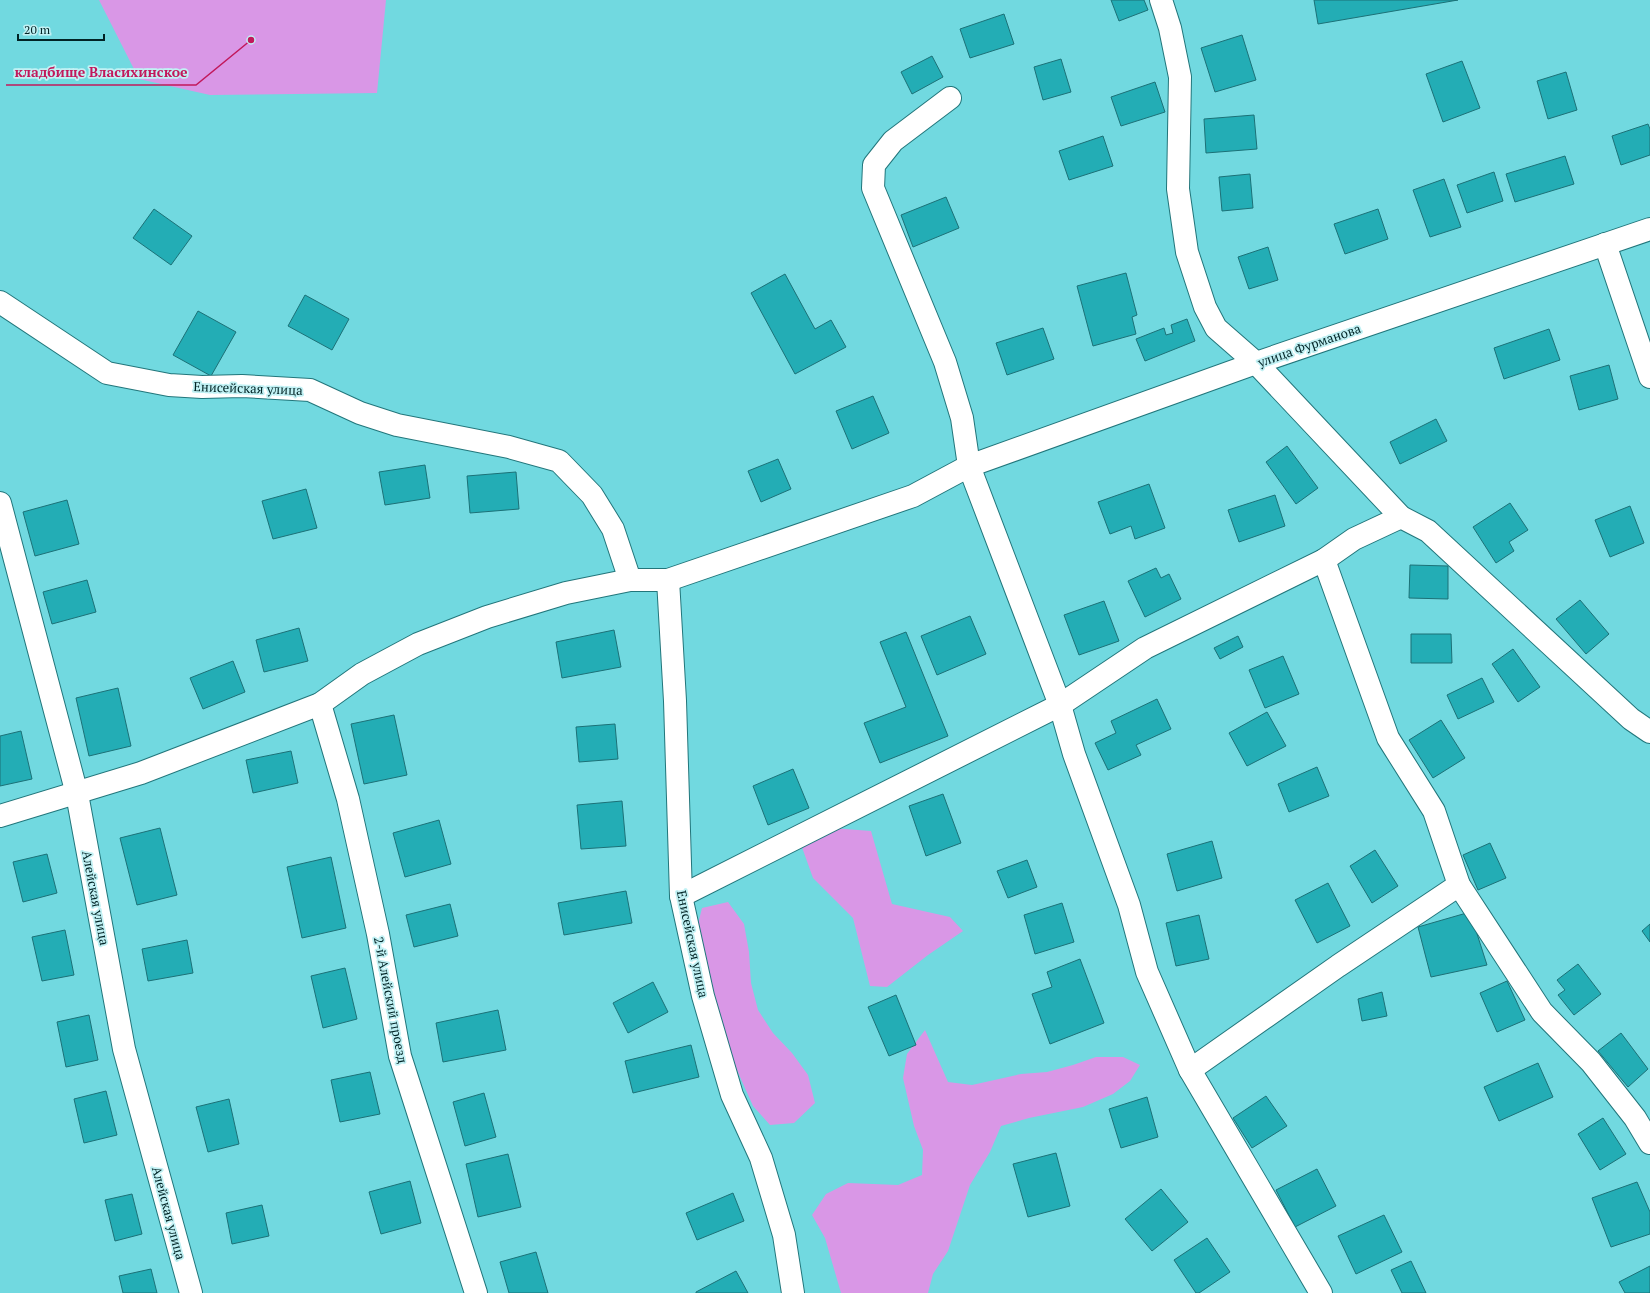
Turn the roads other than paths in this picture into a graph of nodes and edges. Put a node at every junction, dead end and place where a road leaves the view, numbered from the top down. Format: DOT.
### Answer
graph roads {
  1 [pos="1161,0"];
  2 [pos="950,98"];
  3 [pos="1650,229"];
  4 [pos="1605,244"];
  5 [pos="0,302"];
  6 [pos="1256,363"];
  7 [pos="1650,377"];
  8 [pos="969,466"];
  9 [pos="0,503"];
  10 [pos="1401,517"];
  11 [pos="1324,560"];
  12 [pos="630,580"];
  13 [pos="668,580"];
  14 [pos="320,704"];
  15 [pos="1060,706"];
  16 [pos="1650,732"];
  17 [pos="77,794"];
  18 [pos="0,816"];
  19 [pos="1459,885"];
  20 [pos="681,896"];
  21 [pos="1190,1070"];
  22 [pos="1650,1143"];
  23 [pos="191,1293"];
  24 [pos="476,1293"];
  25 [pos="793,1293"];
  26 [pos="1321,1293"];
  1 -- 6 [label="street"];
  2 -- 8 [label="street"];
  3 -- 4 [label="street, улица Фурманова"];
  4 -- 6 [label="street, улица Фурманова"];
  4 -- 7 [label="street"];
  5 -- 12 [label="street, Енисейская улица"];
  6 -- 8 [label="street, улица Фурманова"];
  6 -- 10 [label="street"];
  8 -- 13 [label="street, улица Фурманова"];
  8 -- 15 [label="street"];
  9 -- 17 [label="street, Алейская улица"];
  10 -- 11 [label="street"];
  10 -- 16 [label="street"];
  11 -- 15 [label="street"];
  11 -- 19 [label="street"];
  12 -- 13 [label="street, улица Фурманова"];
  12 -- 14 [label="street, улица Фурманова"];
  13 -- 20 [label="street, Енисейская улица"];
  14 -- 17 [label="street, улица Фурманова"];
  14 -- 24 [label="street, 2-й Алейский проезд"];
  15 -- 20 [label="street"];
  15 -- 21 [label="street"];
  17 -- 18 [label="street, улица Фурманова"];
  17 -- 23 [label="street, Алейская улица"];
  19 -- 21 [label="street"];
  19 -- 22 [label="street"];
  20 -- 25 [label="street, Енисейская улица"];
  21 -- 26 [label="street"];
}
